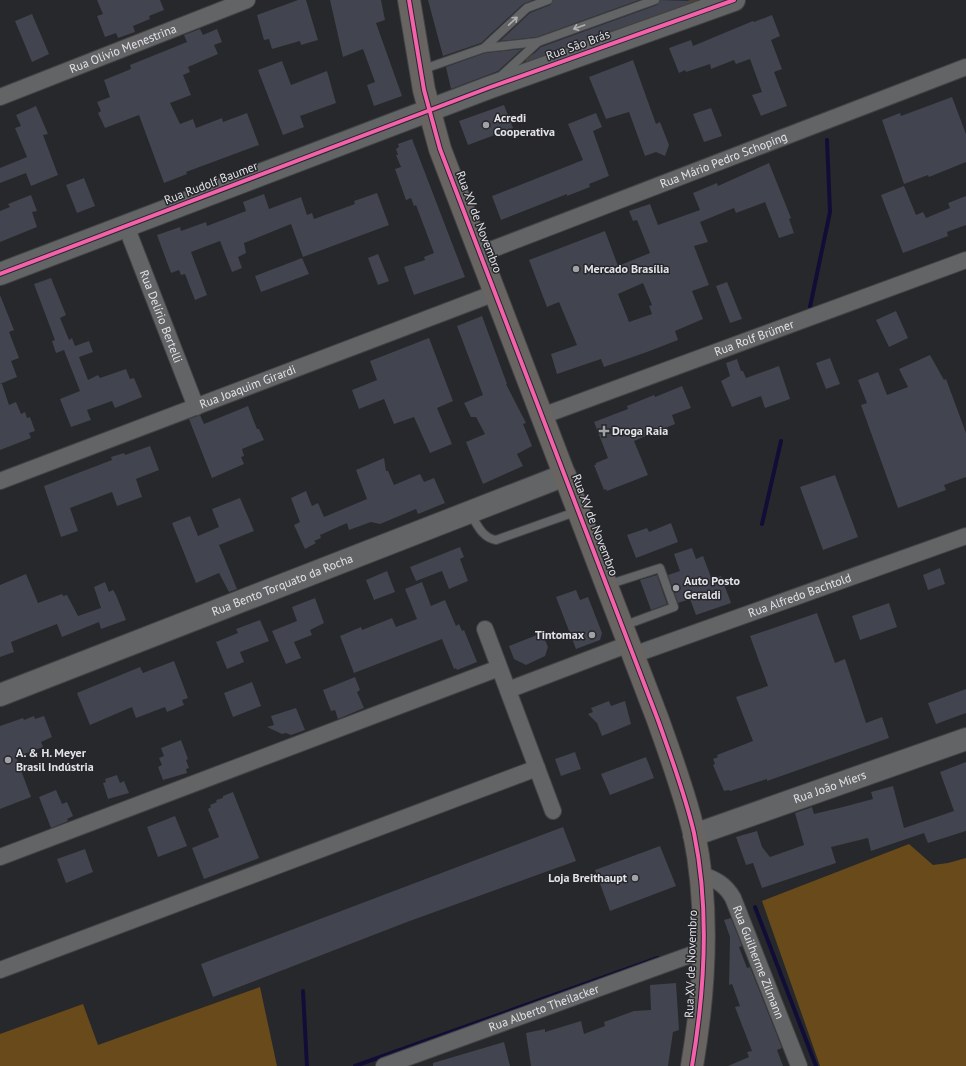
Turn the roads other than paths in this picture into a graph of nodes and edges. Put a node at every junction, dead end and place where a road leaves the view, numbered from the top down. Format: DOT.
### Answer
graph roads {
  1 [pos="247,0"];
  2 [pos="409,0"];
  3 [pos="548,0"];
  4 [pos="655,0"];
  5 [pos="734,0"];
  6 [pos="538,42"];
  7 [pos="484,48"];
  8 [pos="966,67"];
  9 [pos="420,70"];
  10 [pos="488,88"];
  11 [pos="0,97"];
  12 [pos="429,110"];
  13 [pos="126,226"];
  14 [pos="480,254"];
  15 [pos="966,260"];
  16 [pos="0,274"];
  17 [pos="495,293"];
  18 [pos="196,407"];
  19 [pos="542,416"];
  20 [pos="565,475"];
  21 [pos="0,481"];
  22 [pos="579,510"];
  23 [pos="469,512"];
  24 [pos="966,536"];
  25 [pos="607,585"];
  26 [pos="485,630"];
  27 [pos="628,642"];
  28 [pos="500,668"];
  29 [pos="508,690"];
  30 [pos="0,695"];
  31 [pos="966,738"];
  32 [pos="537,768"];
  33 [pos="553,811"];
  34 [pos="694,834"];
  35 [pos="0,857"];
  36 [pos="701,874"];
  37 [pos="704,950"];
  38 [pos="0,970"];
  39 [pos="384,1066"];
  40 [pos="692,1066"];
  41 [pos="799,1066"];
  1 -- 11 [label="street, Rua Olívio Menestrina"];
  2 -- 9 [label="main road, Rua XV de Novembro"];
  7 -- 3 [label="lane, one-way"];
  4 -- 6 [label="lane, one-way"];
  5 -- 10 [label="street, Rua São Brás"];
  6 -- 7 [label="lane"];
  6 -- 10 [label="lane"];
  7 -- 9 [label="lane"];
  8 -- 14 [label="street, Rua Mário Pedro Schoping"];
  9 -- 12 [label="main road, Rua XV de Novembro"];
  10 -- 12 [label="street, Rua São Brás"];
  12 -- 13 [label="street, Rua Rudolf Baumer"];
  12 -- 14 [label="main road, Rua XV de Novembro"];
  13 -- 16 [label="street, Rua Rudolf Baumer"];
  13 -- 18 [label="street, Rua Delírio Bertelli"];
  14 -- 17 [label="main road, Rua XV de Novembro"];
  15 -- 19 [label="street, Rua Rolf Brümer"];
  17 -- 18 [label="street, Rua Joaquim Girardi"];
  17 -- 19 [label="main road, Rua XV de Novembro"];
  18 -- 21 [label="street, Rua Joaquim Girardi"];
  19 -- 20 [label="main road, Rua XV de Novembro"];
  20 -- 22 [label="main road, Rua XV de Novembro"];
  20 -- 23 [label="street, Rua Bento Torquato da Rocha"];
  22 -- 23 [label="lane"];
  22 -- 25 [label="main road, Rua XV de Novembro"];
  23 -- 30 [label="street, Rua Bento Torquato da Rocha"];
  24 -- 27 [label="street, Rua Alfredo Bachtold"];
  25 -- 27 [label="main road, Rua XV de Novembro"];
  25 -- 27 [label="lane"];
  26 -- 28 [label="street"];
  27 -- 29 [label="street, Rua Alfredo Bachtold"];
  27 -- 34 [label="main road, Rua XV de Novembro"];
  28 -- 29 [label="street"];
  28 -- 35 [label="street"];
  29 -- 32 [label="street"];
  31 -- 34 [label="street, Rua João Miers"];
  32 -- 33 [label="street"];
  32 -- 38 [label="street"];
  34 -- 36 [label="main road, Rua XV de Novembro"];
  36 -- 37 [label="main road, Rua XV de Novembro"];
  36 -- 41 [label="street, Rua Guilherme Zilmann"];
  37 -- 39 [label="street, Rua Alberto Theilacker"];
  37 -- 40 [label="main road, Rua XV de Novembro"];
}
